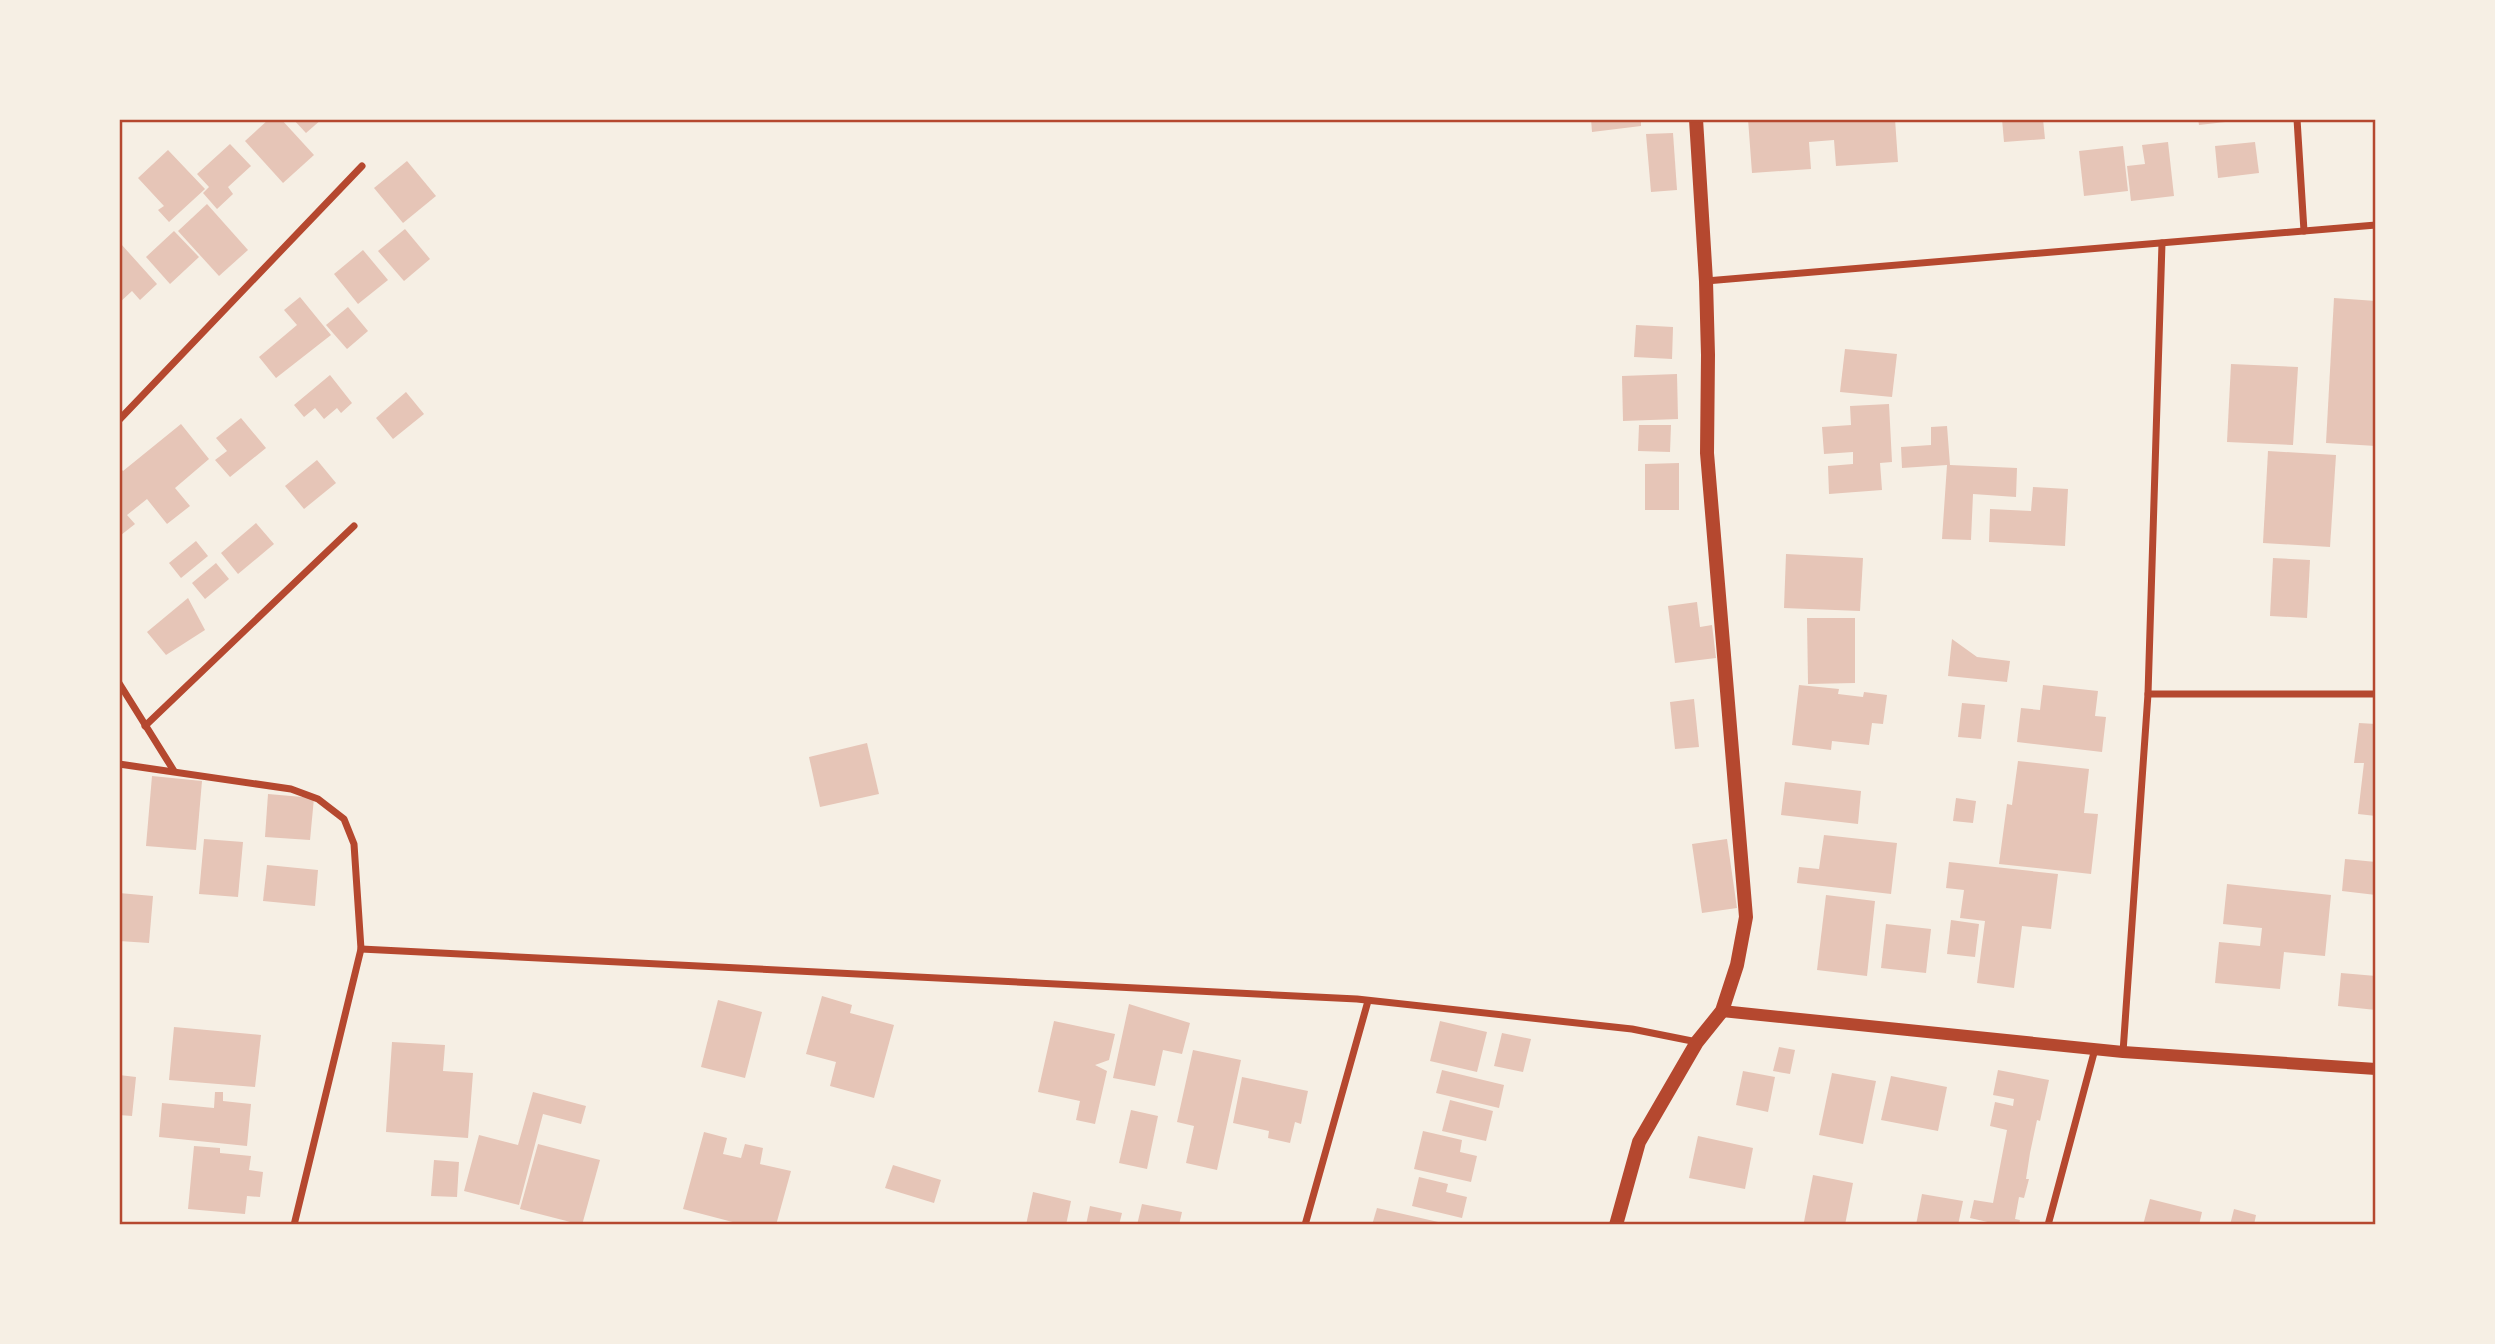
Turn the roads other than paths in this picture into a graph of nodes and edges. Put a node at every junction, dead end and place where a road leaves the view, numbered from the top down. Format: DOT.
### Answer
graph roads {
  1 [pos="1696,119"];
  2 [pos="2297,119"];
  3 [pos="362,166"];
  4 [pos="2376,225"];
  5 [pos="2304,231"];
  6 [pos="2162,243"];
  7 [pos="1706,281"];
  8 [pos="119,420"];
  9 [pos="354,526"];
  10 [pos="119,683"];
  11 [pos="2148,694"];
  12 [pos="2376,694"];
  13 [pos="145,726"];
  14 [pos="119,764"];
  15 [pos="174,771"];
  16 [pos="361,949"];
  17 [pos="1368,1001"];
  18 [pos="1722,1011"];
  19 [pos="1697,1042"];
  20 [pos="2095,1049"];
  21 [pos="2123,1052"];
  22 [pos="2376,1069"];
  23 [pos="294,1225"];
  24 [pos="1305,1225"];
  25 [pos="1616,1225"];
  26 [pos="2048,1225"];
  1 -- 7 [label="main road"];
  2 -- 5 [label="street"];
  3 -- 8 [label="street"];
  4 -- 5 [label="street"];
  5 -- 6 [label="street"];
  6 -- 7 [label="street"];
  6 -- 11 [label="street"];
  7 -- 18 [label="main road"];
  9 -- 13 [label="street"];
  10 -- 13 [label="street"];
  11 -- 12 [label="street"];
  11 -- 21 [label="street"];
  13 -- 15 [label="street"];
  14 -- 15 [label="street"];
  15 -- 16 [label="street"];
  16 -- 17 [label="street"];
  16 -- 23 [label="street"];
  17 -- 19 [label="street"];
  17 -- 24 [label="street"];
  18 -- 19 [label="main road"];
  18 -- 20 [label="street"];
  19 -- 25 [label="main road"];
  20 -- 21 [label="street"];
  20 -- 26 [label="street"];
  21 -- 22 [label="street"];
}
